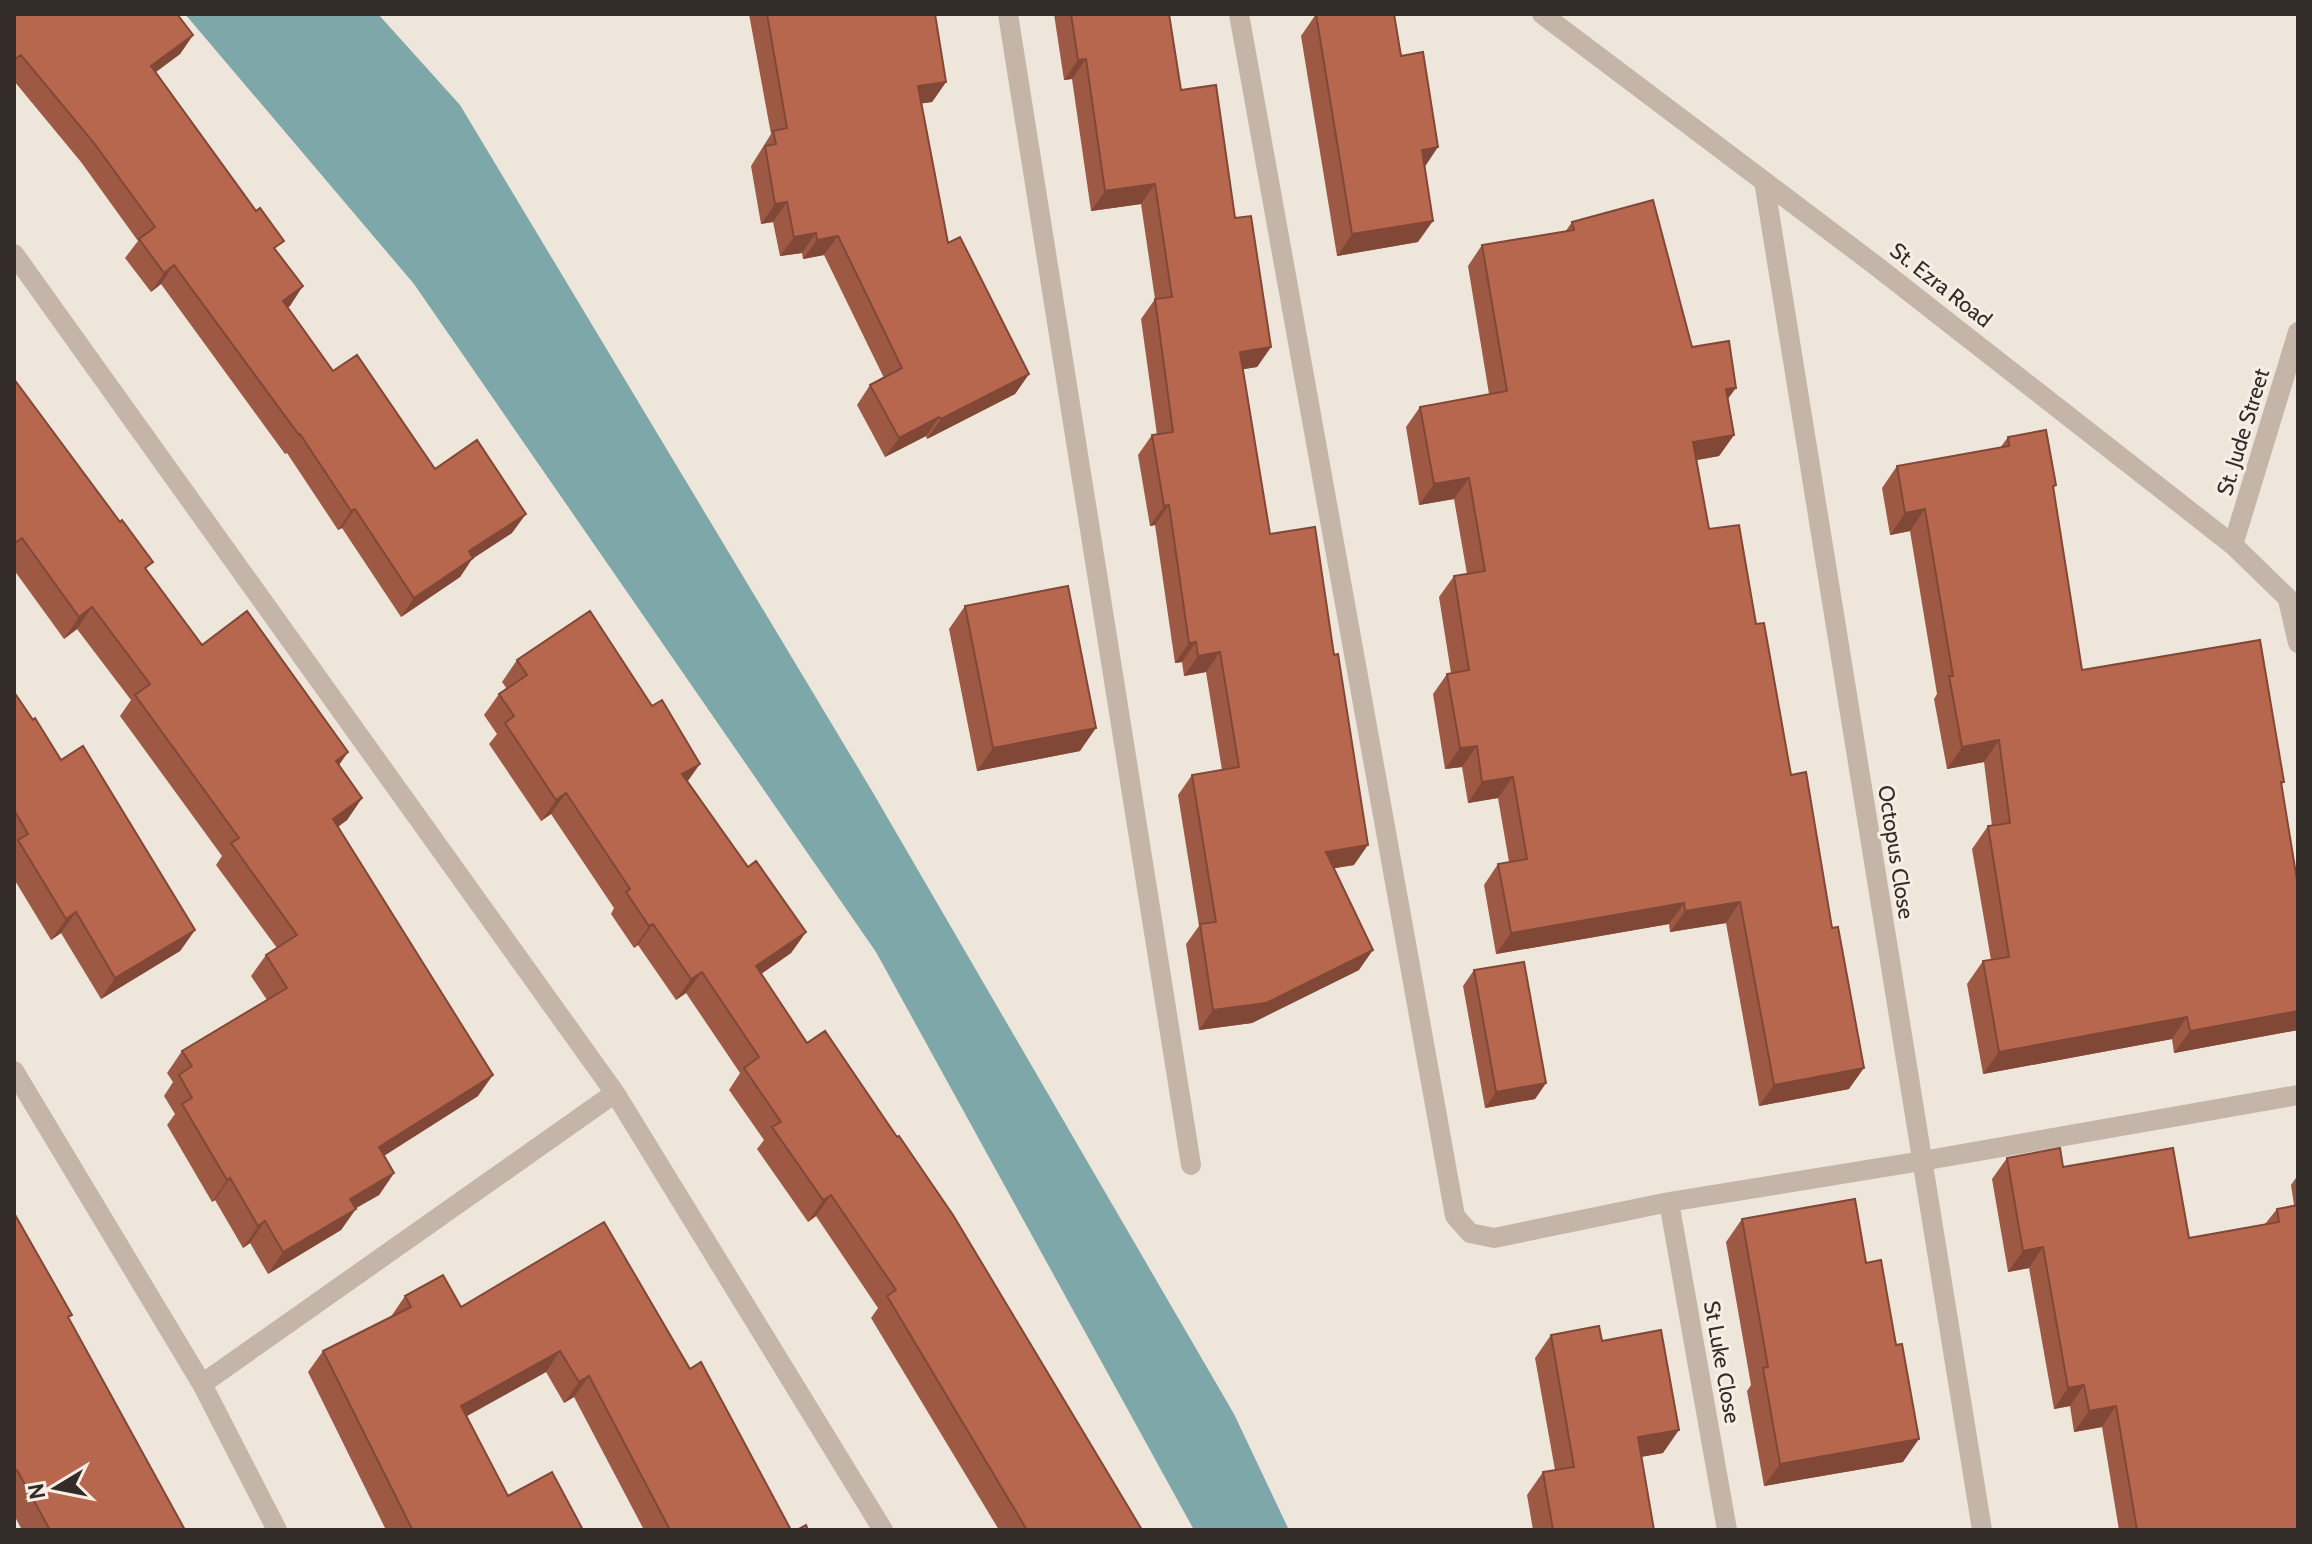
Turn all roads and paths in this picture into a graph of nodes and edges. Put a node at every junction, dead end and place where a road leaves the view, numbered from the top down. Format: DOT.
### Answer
graph roads {
  1 [pos="1008,14"];
  2 [pos="1239,14"];
  3 [pos="1548,16"];
  4 [pos="1764,181"];
  5 [pos="14,254"];
  6 [pos="2298,332"];
  7 [pos="2233,545"];
  8 [pos="2293,604"];
  9 [pos="2298,643"];
  10 [pos="14,1071"];
  11 [pos="615,1093"];
  12 [pos="2298,1095"];
  13 [pos="1922,1161"];
  14 [pos="1191,1165"];
  15 [pos="1669,1202"];
  16 [pos="202,1384"];
  17 [pos="277,1530"];
  18 [pos="883,1530"];
  19 [pos="1727,1530"];
  20 [pos="1982,1530"];
  1 -- 14 [label="street"];
  2 -- 15 [label="street"];
  3 -- 4 [label="street, St. Ezra Road"];
  4 -- 7 [label="street, St. Ezra Road"];
  4 -- 13 [label="street, Octopus Close"];
  5 -- 11 [label="street"];
  6 -- 7 [label="street, St. Jude Street"];
  7 -- 8 [label="street, St. Ezra Road"];
  8 -- 9 [label="street"];
  10 -- 16 [label="street"];
  11 -- 16 [label="street"];
  11 -- 18 [label="street"];
  12 -- 13 [label="street"];
  13 -- 15 [label="street"];
  13 -- 20 [label="street, Octopus Close"];
  15 -- 19 [label="street, St Luke Close"];
  16 -- 17 [label="street"];
}
